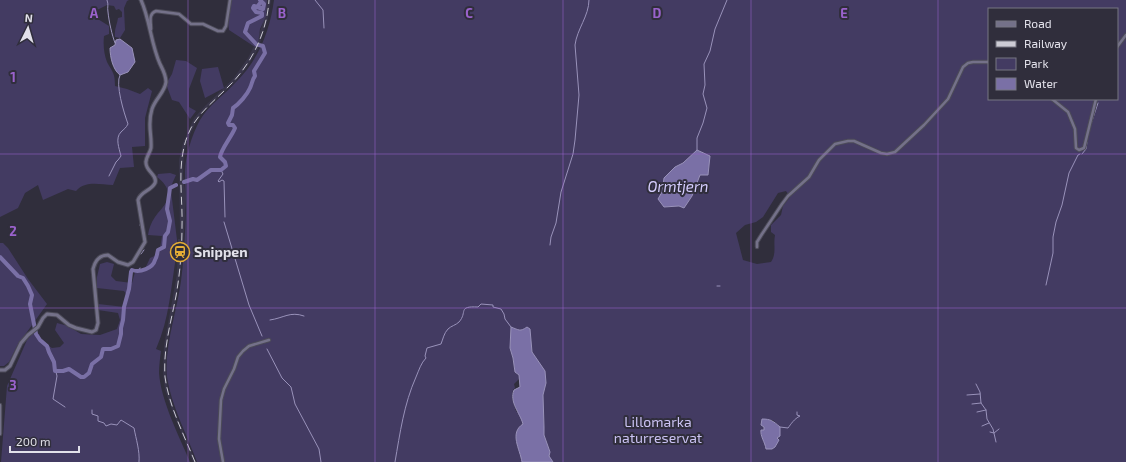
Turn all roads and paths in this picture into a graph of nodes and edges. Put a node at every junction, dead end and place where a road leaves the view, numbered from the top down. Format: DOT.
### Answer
graph roads {
  1 [pos="141,0"];
  2 [pos="230,0"];
  3 [pos="150,31"];
  4 [pos="1126,35"];
  5 [pos="1118,46"];
  6 [pos="988,62"];
  7 [pos="1053,100"];
  8 [pos="1096,100"];
  9 [pos="757,247"];
  10 [pos="269,340"];
  11 [pos="0,370"];
  12 [pos="0,405"];
  13 [pos="0,434"];
  14 [pos="223,462"];
  1 -- 3 [label="street"];
  2 -- 3 [label="street"];
  3 -- 11 [label="street"];
  4 -- 5 [label="street"];
  6 -- 9 [label="street"];
  7 -- 8 [label="street"];
  10 -- 14 [label="street"];
  12 -- 13 [label="street"];
}
